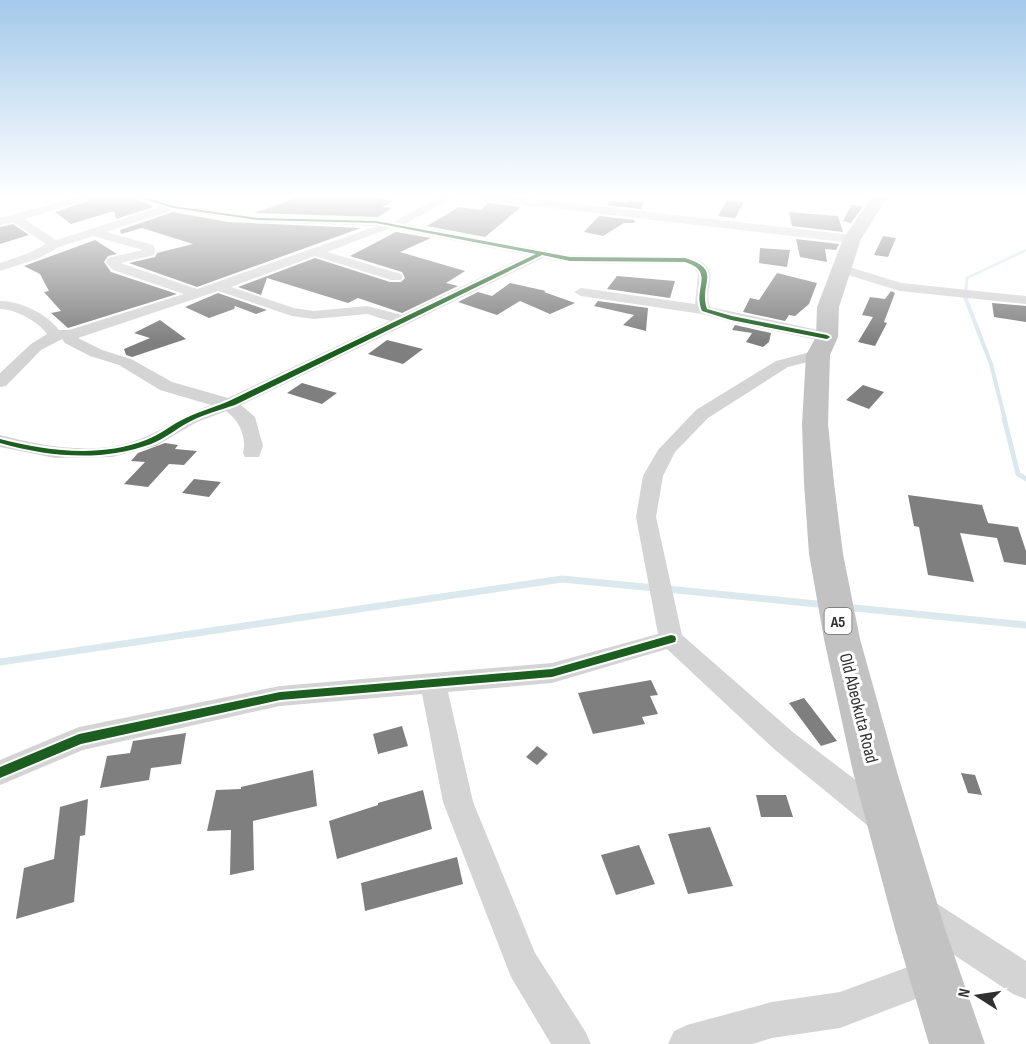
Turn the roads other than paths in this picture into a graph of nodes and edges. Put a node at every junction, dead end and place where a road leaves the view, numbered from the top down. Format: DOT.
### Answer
graph roads {
  1 [pos="53,246"];
  2 [pos="141,246"];
  3 [pos="339,246"];
  4 [pos="497,246"];
  5 [pos="808,246"];
  6 [pos="851,246"];
  7 [pos="318,253"];
  8 [pos="540,254"];
  9 [pos="846,254"];
  10 [pos="0,267"];
  11 [pos="396,277"];
  12 [pos="218,287"];
  13 [pos="581,292"];
  14 [pos="198,294"];
  15 [pos="1026,300"];
  16 [pos="0,305"];
  17 [pos="704,310"];
  18 [pos="403,320"];
  19 [pos="62,335"];
  20 [pos="822,346"];
  21 [pos="0,382"];
  22 [pos="228,404"];
  23 [pos="0,441"];
  24 [pos="252,453"];
  25 [pos="671,639"];
  26 [pos="433,682"];
  27 [pos="0,772"];
  28 [pos="890,824"];
  29 [pos="914,909"];
  30 [pos="935,975"];
  31 [pos="1026,981"];
  32 [pos="573,1044"];
  33 [pos="687,1044"];
  34 [pos="957,1044"];
  1 -- 10 [label="street"];
  2 -- 14 [label="street"];
  3 -- 7 [label="street"];
  4 -- 8 [label="street"];
  5 -- 9 [label="street"];
  6 -- 9 [label="highway, Old Abeokuta Road / A5"];
  7 -- 11 [label="street"];
  7 -- 12 [label="street"];
  8 -- 17 [label="street"];
  8 -- 18 [label="street"];
  9 -- 15 [label="street"];
  9 -- 20 [label="highway, Old Abeokuta Road / A5"];
  12 -- 14 [label="street"];
  12 -- 18 [label="street"];
  13 -- 17 [label="street"];
  14 -- 19 [label="street"];
  16 -- 19 [label="street"];
  17 -- 20 [label="street"];
  18 -- 22 [label="street"];
  19 -- 21 [label="street"];
  19 -- 22 [label="street"];
  20 -- 25 [label="street"];
  20 -- 28 [label="highway, Old Abeokuta Road / A5"];
  22 -- 23 [label="street"];
  22 -- 24 [label="street"];
  25 -- 26 [label="street"];
  25 -- 28 [label="street"];
  26 -- 27 [label="street"];
  26 -- 32 [label="street"];
  28 -- 29 [label="highway, Old Abeokuta Road / A5"];
  29 -- 30 [label="highway, Old Abeokuta Road / A5"];
  29 -- 31 [label="street"];
  30 -- 33 [label="street"];
  30 -- 34 [label="highway, Old Abeokuta Road / A5"];
}
